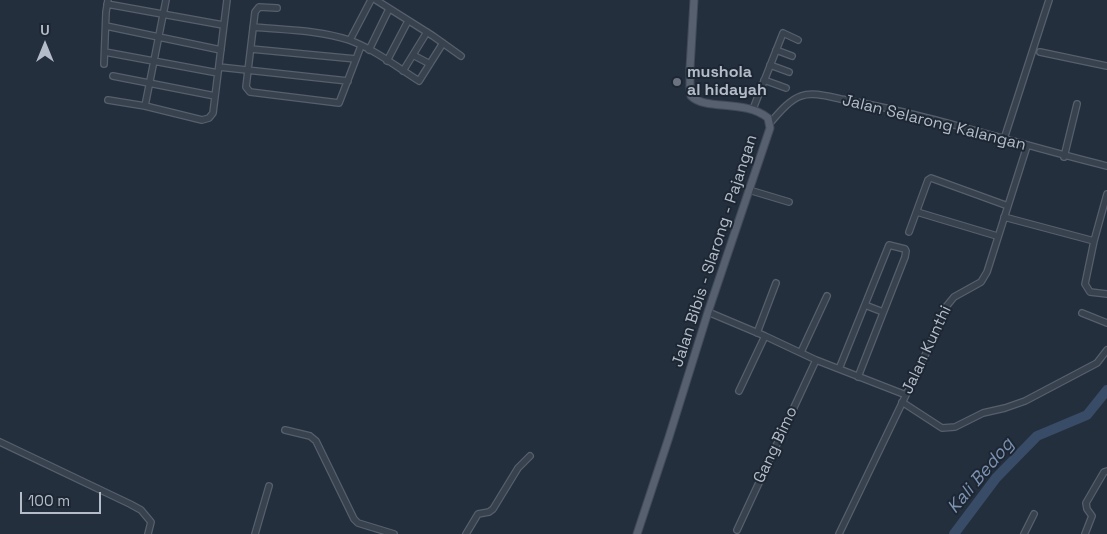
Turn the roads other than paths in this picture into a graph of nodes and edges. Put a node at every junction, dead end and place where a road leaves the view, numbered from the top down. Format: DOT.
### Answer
graph roads {
  1 [pos="166,0"];
  2 [pos="227,0"];
  3 [pos="371,0"];
  4 [pos="376,0"];
  5 [pos="694,0"];
  6 [pos="1048,0"];
  7 [pos="108,2"];
  8 [pos="278,8"];
  9 [pos="389,9"];
  10 [pos="163,15"];
  11 [pos="408,21"];
  12 [pos="224,25"];
  13 [pos="106,26"];
  14 [pos="253,27"];
  15 [pos="427,32"];
  16 [pos="158,38"];
  17 [pos="350,40"];
  18 [pos="798,40"];
  19 [pos="442,43"];
  20 [pos="361,46"];
  21 [pos="250,49"];
  22 [pos="221,50"];
  23 [pos="369,50"];
  24 [pos="776,50"];
  25 [pos="105,52"];
  26 [pos="1040,52"];
  27 [pos="414,55"];
  28 [pos="461,56"];
  29 [pos="792,56"];
  30 [pos="356,59"];
  31 [pos="154,60"];
  32 [pos="387,61"];
  33 [pos="104,64"];
  34 [pos="430,64"];
  35 [pos="770,65"];
  36 [pos="1107,66"];
  37 [pos="219,70"];
  38 [pos="248,71"];
  39 [pos="404,72"];
  40 [pos="789,72"];
  41 [pos="113,76"];
  42 [pos="764,80"];
  43 [pos="348,81"];
  44 [pos="149,82"];
  45 [pos="786,88"];
  46 [pos="215,96"];
  47 [pos="108,100"];
  48 [pos="1077,104"];
  49 [pos="145,106"];
  50 [pos="753,109"];
  51 [pos="770,123"];
  52 [pos="1004,139"];
  53 [pos="1026,146"];
  54 [pos="1064,156"];
  55 [pos="1107,166"];
  56 [pos="749,190"];
  57 [pos="1107,194"];
  58 [pos="789,202"];
  59 [pos="1008,206"];
  60 [pos="917,212"];
  61 [pos="1004,217"];
  62 [pos="909,232"];
  63 [pos="997,236"];
  64 [pos="1094,241"];
  65 [pos="776,283"];
  66 [pos="1107,294"];
  67 [pos="828,296"];
  68 [pos="865,305"];
  69 [pos="708,312"];
  70 [pos="884,312"];
  71 [pos="1082,313"];
  72 [pos="1107,324"];
  73 [pos="758,333"];
  74 [pos="765,336"];
  75 [pos="1107,350"];
  76 [pos="801,352"];
  77 [pos="816,360"];
  78 [pos="839,369"];
  79 [pos="858,377"];
  80 [pos="739,391"];
  81 [pos="906,395"];
  82 [pos="902,402"];
  83 [pos="285,430"];
  84 [pos="0,442"];
  85 [pos="530,456"];
  86 [pos="1107,471"];
  87 [pos="269,486"];
  88 [pos="1034,514"];
  89 [pos="737,530"];
  90 [pos="148,534"];
  91 [pos="255,534"];
  92 [pos="394,534"];
  93 [pos="466,534"];
  94 [pos="637,534"];
  95 [pos="839,534"];
  96 [pos="1024,534"];
  97 [pos="1085,534"];
  1 -- 10 [label="street"];
  2 -- 12 [label="street"];
  3 -- 17 [label="street"];
  4 -- 9 [label="street"];
  5 -- 50 [label="main road"];
  6 -- 52 [label="street"];
  7 -- 10 [label="street"];
  7 -- 13 [label="street"];
  8 -- 14 [label="street"];
  9 -- 11 [label="street"];
  9 -- 23 [label="street"];
  10 -- 12 [label="street"];
  10 -- 16 [label="street"];
  11 -- 15 [label="street"];
  11 -- 32 [label="street"];
  12 -- 22 [label="street"];
  13 -- 16 [label="street"];
  13 -- 25 [label="street"];
  14 -- 17 [label="street"];
  14 -- 21 [label="street"];
  15 -- 19 [label="street"];
  15 -- 27 [label="street"];
  16 -- 22 [label="street"];
  16 -- 31 [label="street"];
  17 -- 20 [label="street"];
  18 -- 24 [label="street"];
  19 -- 28 [label="street"];
  19 -- 34 [label="street"];
  20 -- 23 [label="street"];
  20 -- 30 [label="street"];
  21 -- 30 [label="street"];
  21 -- 38 [label="street"];
  22 -- 37 [label="street"];
  23 -- 32 [label="street"];
  24 -- 29 [label="street"];
  24 -- 35 [label="street"];
  25 -- 31 [label="street"];
  25 -- 33 [label="street"];
  26 -- 36 [label="street"];
  27 -- 34 [label="street"];
  27 -- 39 [label="street"];
  30 -- 43 [label="street"];
  31 -- 37 [label="street"];
  31 -- 44 [label="street"];
  32 -- 39 [label="street"];
  34 -- 39 [label="street"];
  35 -- 40 [label="street"];
  35 -- 42 [label="street"];
  37 -- 38 [label="street"];
  37 -- 46 [label="street"];
  38 -- 43 [label="street"];
  38 -- 43 [label="street"];
  41 -- 44 [label="street"];
  42 -- 45 [label="street"];
  42 -- 50 [label="street"];
  44 -- 46 [label="street"];
  44 -- 49 [label="street"];
  46 -- 49 [label="street"];
  47 -- 49 [label="street"];
  48 -- 54 [label="street"];
  50 -- 51 [label="main road, Jalan Bibis - Slarong - Pajangan"];
  51 -- 52 [label="street, Jalan Selarong Kalangan"];
  51 -- 56 [label="main road, Jalan Bibis - Slarong - Pajangan"];
  52 -- 53 [label="street, Jalan Selarong Kalangan"];
  53 -- 54 [label="street, Jalan Selarong Kalangan"];
  53 -- 59 [label="street, Jalan Kunthi"];
  54 -- 55 [label="street, Jalan Selarong Kalangan"];
  56 -- 58 [label="street"];
  56 -- 69 [label="main road, Jalan Bibis - Slarong - Pajangan"];
  57 -- 64 [label="street"];
  59 -- 60 [label="street"];
  59 -- 61 [label="street, Jalan Kunthi"];
  60 -- 62 [label="street"];
  60 -- 63 [label="street"];
  61 -- 63 [label="street, Jalan Kunthi"];
  61 -- 64 [label="street"];
  63 -- 81 [label="street, Jalan Kunthi"];
  64 -- 66 [label="street"];
  65 -- 73 [label="street"];
  67 -- 76 [label="street"];
  68 -- 70 [label="street"];
  68 -- 70 [label="street"];
  68 -- 78 [label="street"];
  69 -- 73 [label="street"];
  69 -- 94 [label="main road, Jalan Bibis - Slarong - Pajangan"];
  70 -- 79 [label="street"];
  71 -- 72 [label="street"];
  73 -- 74 [label="street"];
  74 -- 76 [label="street"];
  74 -- 80 [label="street"];
  75 -- 82 [label="street"];
  76 -- 77 [label="street"];
  77 -- 78 [label="street"];
  77 -- 89 [label="street, Gang Bimo"];
  78 -- 79 [label="street"];
  79 -- 81 [label="street"];
  81 -- 82 [label="street, Jalan Kunthi"];
  82 -- 95 [label="street, Jalan Kunthi"];
  83 -- 92 [label="street"];
  84 -- 90 [label="street"];
  85 -- 93 [label="street"];
  86 -- 97 [label="street"];
  87 -- 91 [label="street"];
  88 -- 96 [label="street"];
}
